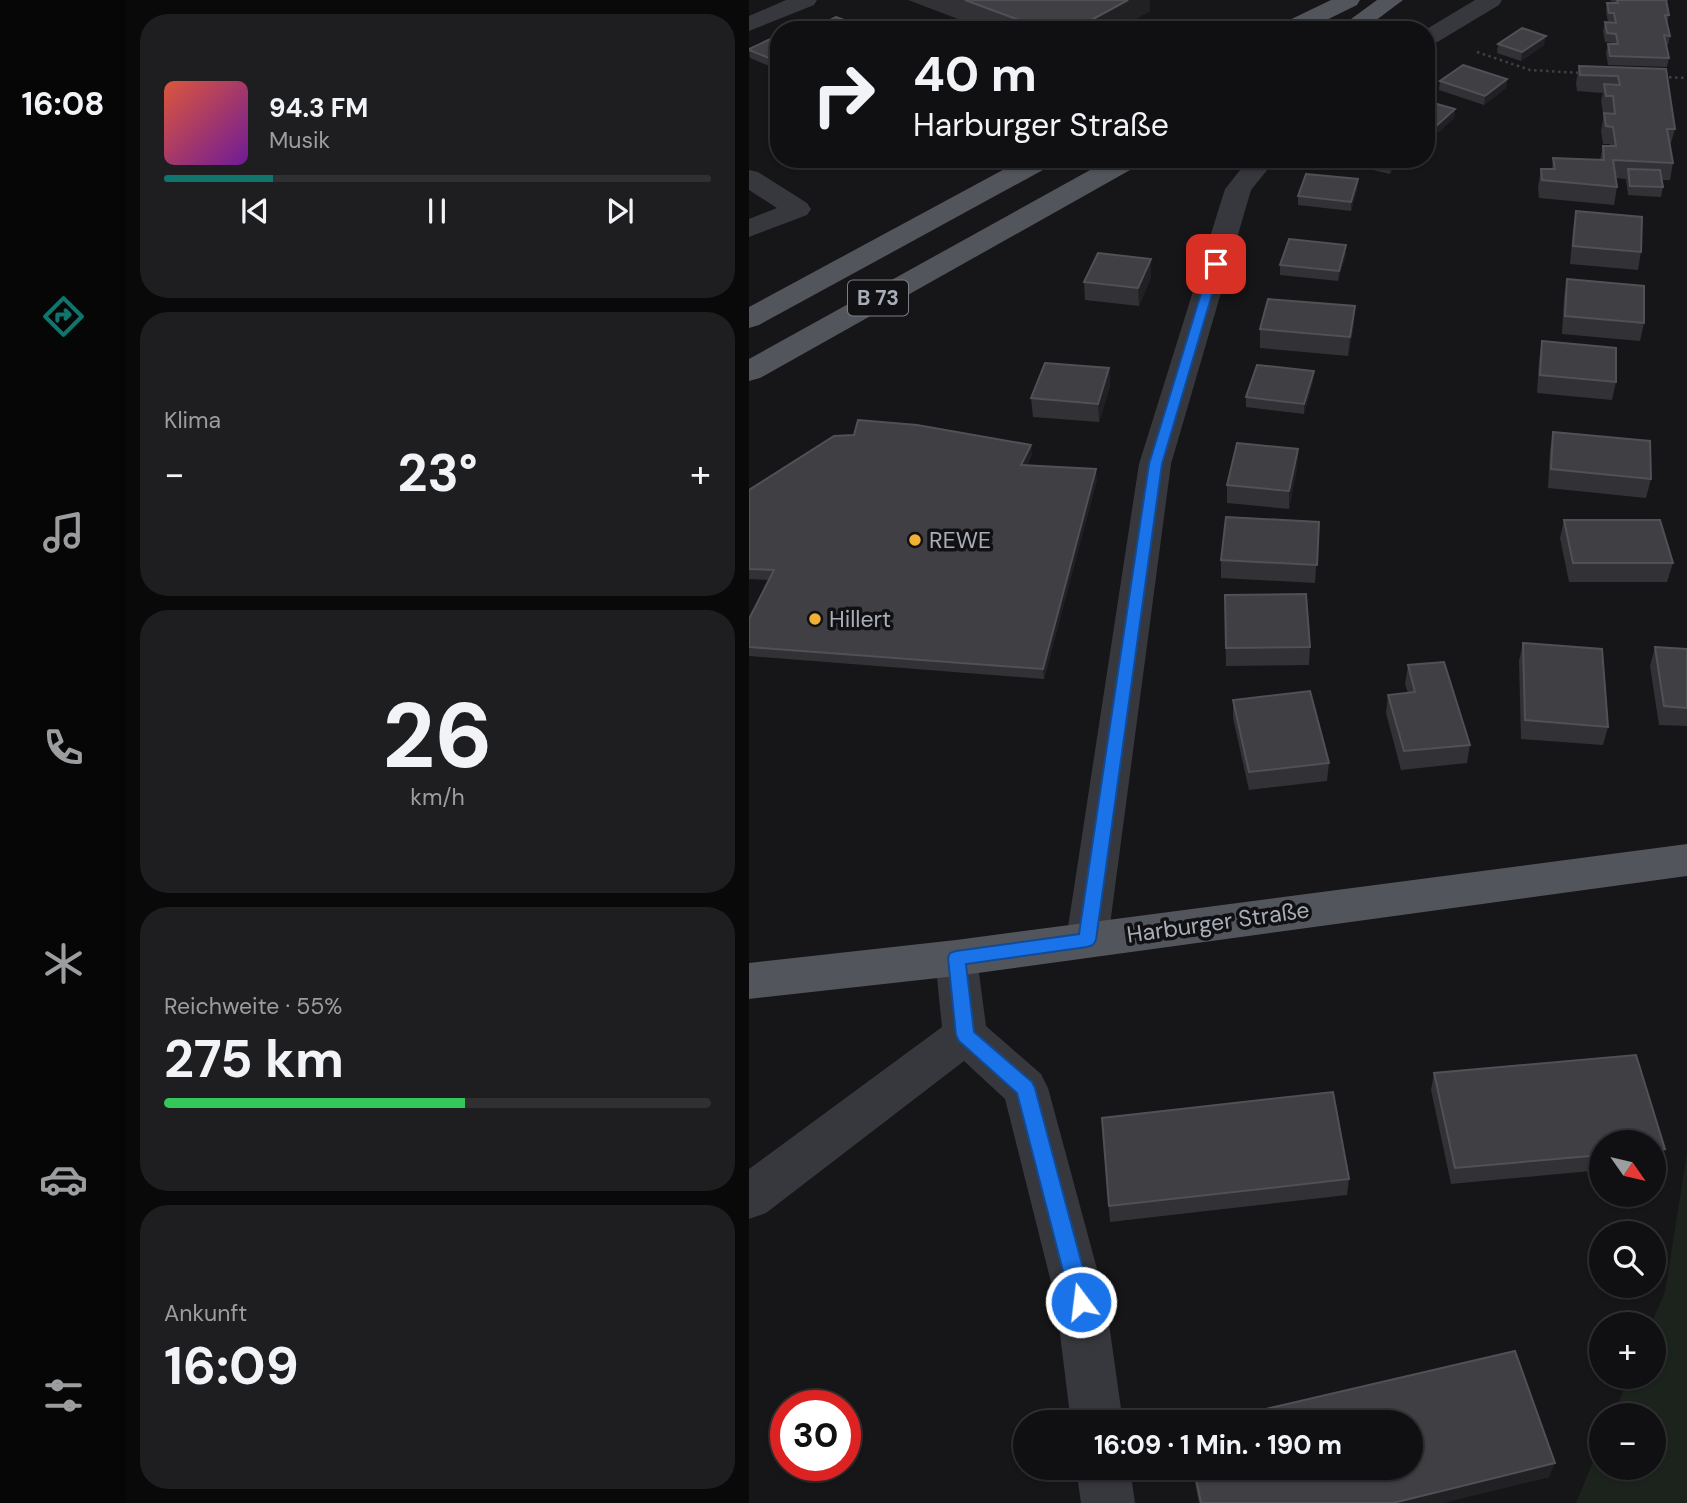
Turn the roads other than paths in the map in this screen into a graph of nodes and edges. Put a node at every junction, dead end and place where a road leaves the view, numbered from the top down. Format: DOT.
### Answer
graph roads {
  1 [pos="1349,0"];
  2 [pos="1392,0"];
  3 [pos="1491,0"];
  4 [pos="801,1"];
  5 [pos="1306,21"];
  6 [pos="1360,21"];
  7 [pos="749,24"];
  8 [pos="1435,34"];
  9 [pos="1026,168"];
  10 [pos="1113,168"];
  11 [pos="1256,168"];
  12 [pos="749,178"];
  13 [pos="749,229"];
  14 [pos="749,318"];
  15 [pos="749,372"];
  16 [pos="1687,860"];
  17 [pos="1087,940"];
  18 [pos="956,958"];
  19 [pos="749,981"];
  20 [pos="965,1035"];
  21 [pos="749,1197"];
  22 [pos="1095,1410"];
  23 [pos="1105,1480"];
  24 [pos="1108,1503"];
  1 -- 5 [label="main road"];
  2 -- 6 [label="main road"];
  3 -- 8 [label="street"];
  4 -- 7 [label="street"];
  9 -- 14 [label="main road, B 73"];
  10 -- 15 [label="main road, B 73"];
  11 -- 17 [label="street"];
  12 -- 13 [label="street"];
  16 -- 17 [label="main road, Harburger Straße"];
  17 -- 18 [label="main road, Harburger Straße"];
  18 -- 19 [label="main road, Harburger Straße"];
  18 -- 20 [label="street"];
  20 -- 21 [label="street"];
  20 -- 22 [label="street"];
  23 -- 24 [label="street"];
}
